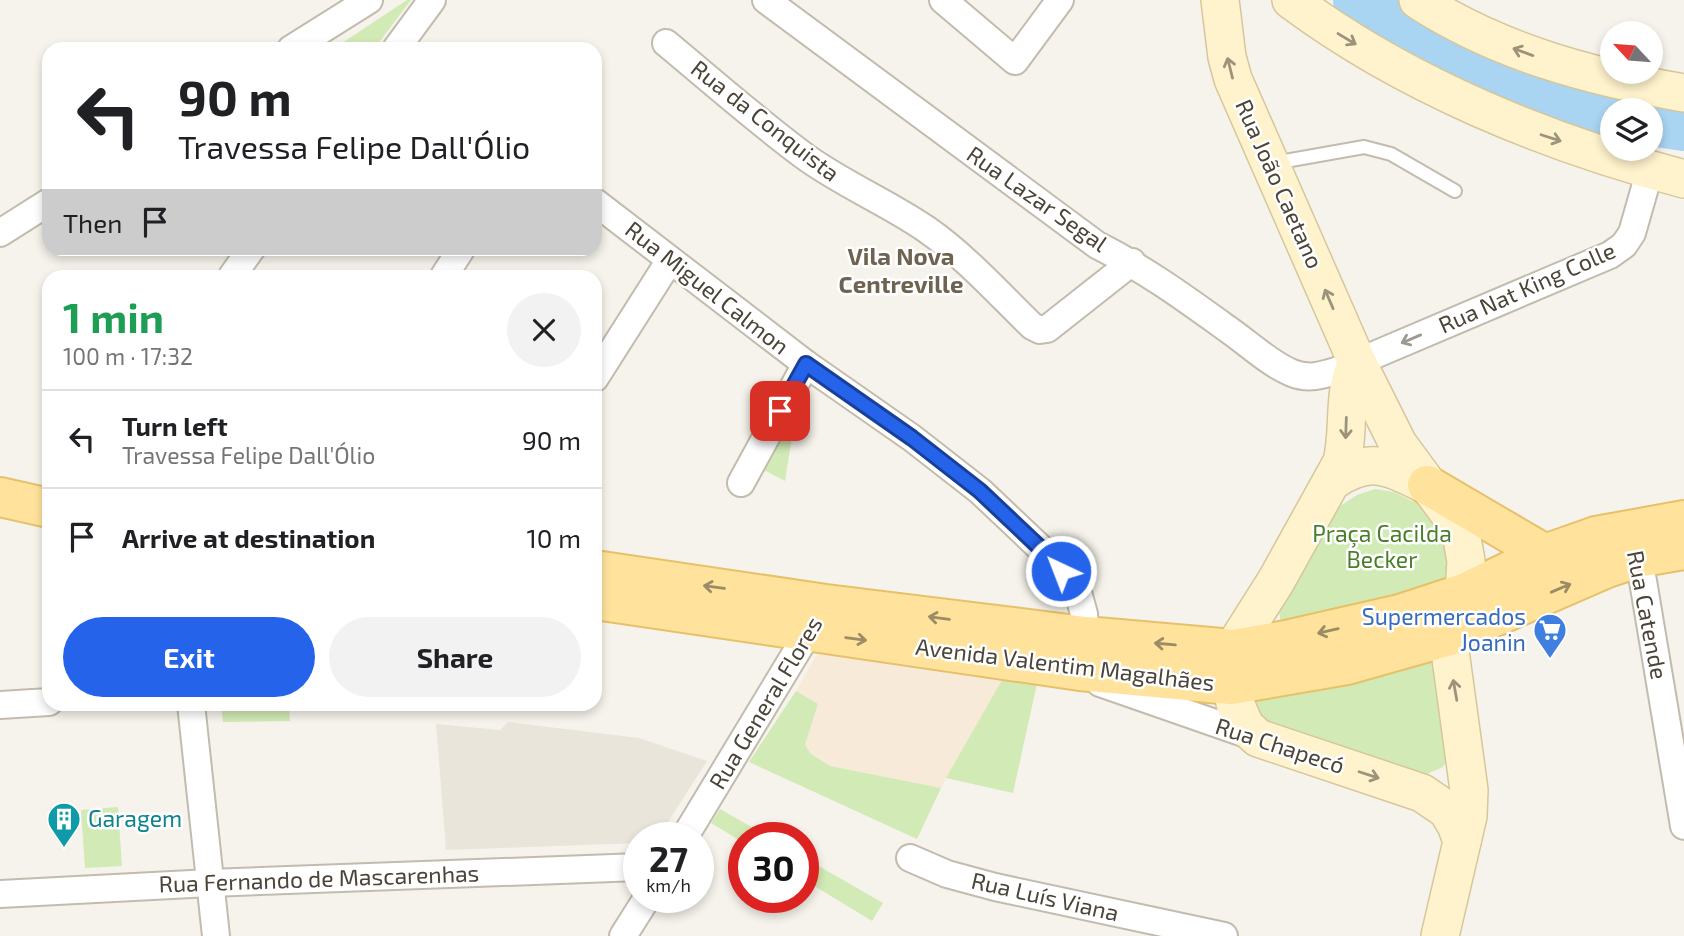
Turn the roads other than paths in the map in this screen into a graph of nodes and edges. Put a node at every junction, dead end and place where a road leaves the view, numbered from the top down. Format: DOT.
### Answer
graph roads {
  1 [pos="369,0"];
  2 [pos="432,0"];
  3 [pos="766,0"];
  4 [pos="943,0"];
  5 [pos="1060,0"];
  6 [pos="1220,0"];
  7 [pos="1291,0"];
  8 [pos="1418,0"];
  9 [pos="303,42"];
  10 [pos="402,42"];
  11 [pos="666,43"];
  12 [pos="1684,93"];
  13 [pos="1271,164"];
  14 [pos="1667,174"];
  15 [pos="1455,191"];
  16 [pos="42,206"];
  17 [pos="602,207"];
  18 [pos="0,233"];
  19 [pos="670,260"];
  20 [pos="1132,262"];
  21 [pos="1357,362"];
  22 [pos="806,364"];
  23 [pos="602,367"];
  24 [pos="1334,480"];
  25 [pos="741,483"];
  26 [pos="1427,485"];
  27 [pos="0,490"];
  28 [pos="42,492"];
  29 [pos="0,498"];
  30 [pos="42,507"];
  31 [pos="1684,520"];
  32 [pos="1633,544"];
  33 [pos="1684,550"];
  34 [pos="1545,554"];
  35 [pos="602,572"];
  36 [pos="1464,593"];
  37 [pos="602,601"];
  38 [pos="818,618"];
  39 [pos="1453,635"];
  40 [pos="1082,654"];
  41 [pos="1232,667"];
  42 [pos="42,702"];
  43 [pos="0,705"];
  44 [pos="192,711"];
  45 [pos="1258,738"];
  46 [pos="1464,745"];
  47 [pos="1422,793"];
  48 [pos="694,822"];
  49 [pos="1684,826"];
  50 [pos="1462,841"];
  51 [pos="910,858"];
  52 [pos="623,868"];
  53 [pos="210,883"];
  54 [pos="0,894"];
  55 [pos="638,913"];
  56 [pos="216,936"];
  57 [pos="623,936"];
  58 [pos="1224,936"];
  59 [pos="1440,936"];
  1 -- 9 [label="street"];
  2 -- 10 [label="street"];
  3 -- 20 [label="street, Rua Lazar Segal"];
  4 -- 5 [label="street"];
  13 -- 6 [label="street, Rua João Caetano, one-way"];
  7 -- 14 [label="street, one-way"];
  12 -- 8 [label="street, one-way"];
  11 -- 20 [label="street, Rua da Conquista"];
  13 -- 15 [label="lane"];
  21 -- 13 [label="street, Rua João Caetano, one-way"];
  14 -- 21 [label="street, Rua Nat King Colle, one-way"];
  16 -- 18 [label="street"];
  17 -- 19 [label="street, Rua Miguel Calmon"];
  19 -- 22 [label="street, Rua Miguel Calmon"];
  19 -- 23 [label="street"];
  20 -- 21 [label="street, Rua Lazar Segal"];
  21 -- 24 [label="street, one-way"];
  21 -- 26 [label="street, Rua João Caetano"];
  22 -- 25 [label="street"];
  22 -- 40 [label="street, Rua Miguel Calmon"];
  24 -- 26 [label="street"];
  24 -- 41 [label="street"];
  26 -- 34 [label="main road"];
  26 -- 36 [label="street, Rua João Caetano"];
  27 -- 28 [label="main road"];
  29 -- 30 [label="main road"];
  31 -- 32 [label="main road, Avenida Valentim Magalhães"];
  32 -- 33 [label="main road, Avenida Valentim Magalhães"];
  32 -- 34 [label="main road, Avenida Valentim Magalhães"];
  39 -- 32 [label="main road, Avenida Valentim Magalhães, one-way"];
  32 -- 49 [label="street, Rua Catende"];
  34 -- 36 [label="main road, Avenida Valentim Magalhães"];
  38 -- 35 [label="main road, Avenida Valentim Magalhães, one-way"];
  36 -- 39 [label="street"];
  36 -- 41 [label="main road, Avenida Valentim Magalhães, one-way"];
  37 -- 38 [label="main road, Avenida Valentim Magalhães"];
  38 -- 40 [label="main road, Avenida Valentim Magalhães"];
  38 -- 48 [label="street, Rua General Flores"];
  39 -- 41 [label="main road, Avenida Valentim Magalhães"];
  46 -- 39 [label="street, one-way"];
  40 -- 41 [label="main road, Avenida Valentim Magalhães"];
  40 -- 45 [label="street, Rua Chapecó"];
  41 -- 45 [label="street"];
  42 -- 43 [label="street"];
  44 -- 53 [label="street"];
  45 -- 47 [label="street, Rua Chapecó, one-way"];
  46 -- 47 [label="street"];
  46 -- 50 [label="street"];
  47 -- 50 [label="street, Rua Chapecó"];
  50 -- 59 [label="street"];
  51 -- 58 [label="street, Rua Luís Viana"];
  52 -- 53 [label="street, Rua Fernando de Mascarenhas"];
  53 -- 54 [label="street, Rua Fernando de Mascarenhas"];
  53 -- 56 [label="street"];
  55 -- 57 [label="street"];
}
